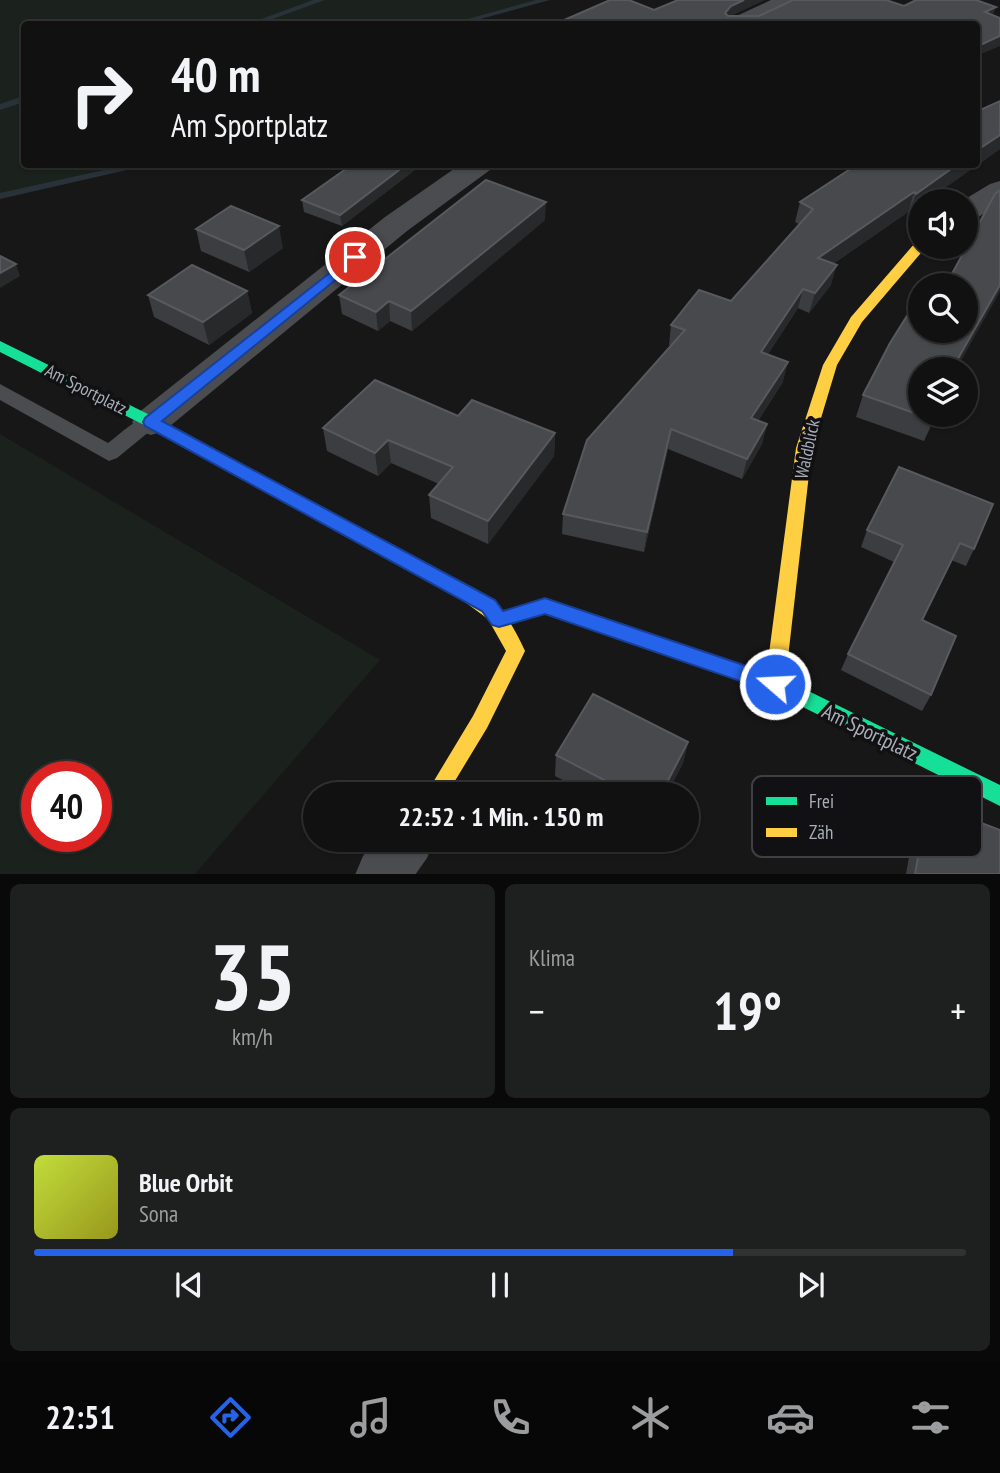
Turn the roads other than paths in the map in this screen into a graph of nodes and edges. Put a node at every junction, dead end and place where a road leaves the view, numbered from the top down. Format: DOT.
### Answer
graph roads {
  1 [pos="789,0"];
  2 [pos="744,21"];
  3 [pos="474,168"];
  4 [pos="1000,190"];
  5 [pos="978,204"];
  6 [pos="909,259"];
  7 [pos="0,346"];
  8 [pos="0,391"];
  9 [pos="150,422"];
  10 [pos="499,620"];
  11 [pos="775,684"];
  12 [pos="960,776"];
  13 [pos="443,782"];
  14 [pos="982,787"];
  15 [pos="1000,796"];
  16 [pos="399,852"];
  17 [pos="382,874"];
  1 -- 2 [label="street"];
  3 -- 9 [label="street"];
  4 -- 5 [label="street"];
  6 -- 11 [label="street, Waldblick"];
  7 -- 9 [label="street, Am Sportplatz"];
  8 -- 9 [label="lane"];
  9 -- 10 [label="street, Am Sportplatz"];
  10 -- 11 [label="street, Am Sportplatz"];
  10 -- 13 [label="street, Am Sportplatz"];
  11 -- 12 [label="street, Am Sportplatz"];
  14 -- 15 [label="street, Am Sportplatz"];
  16 -- 17 [label="street"];
}
